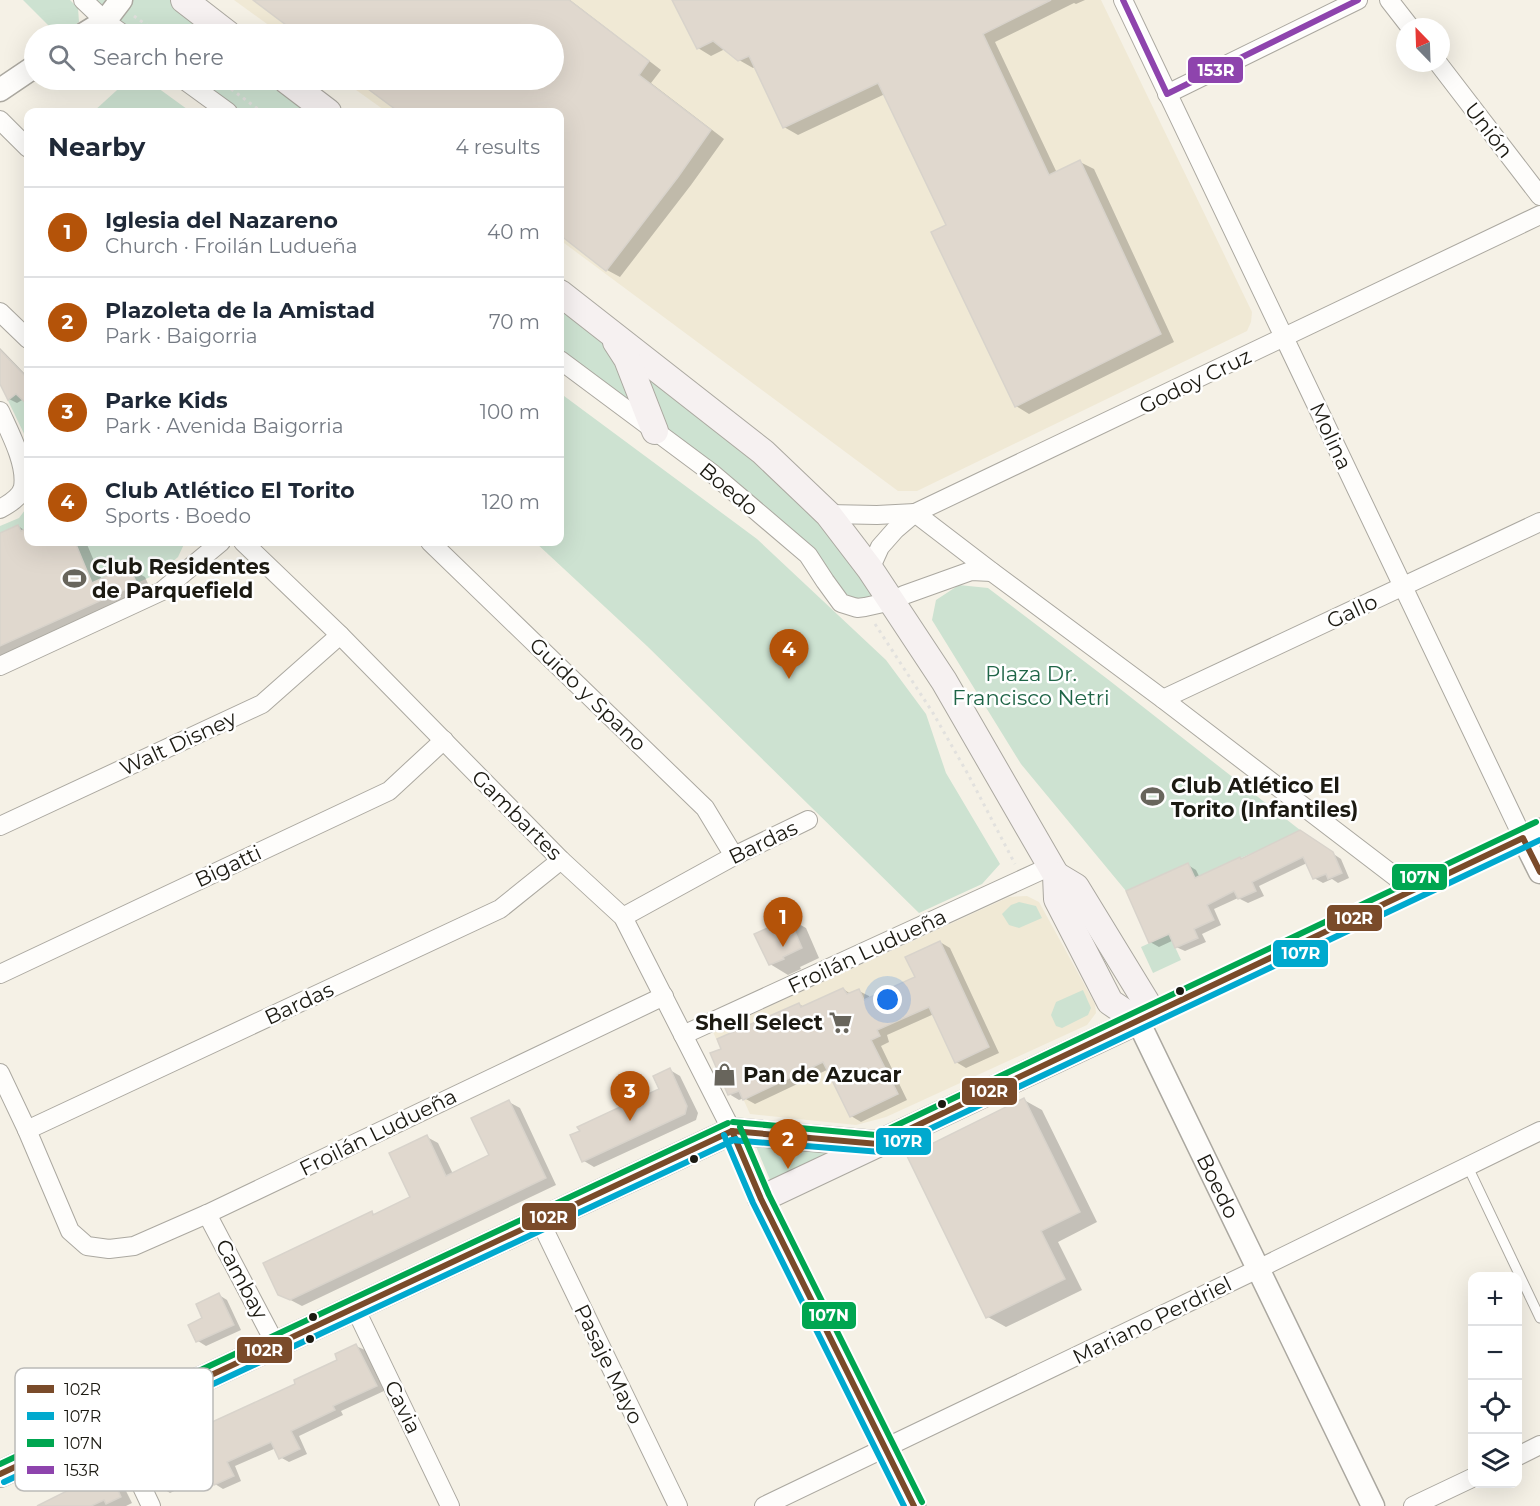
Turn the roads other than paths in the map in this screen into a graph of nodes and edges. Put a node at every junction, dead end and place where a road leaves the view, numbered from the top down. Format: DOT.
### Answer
graph roads {
  1 [pos="83,0"];
  2 [pos="184,0"];
  3 [pos="1123,0"];
  4 [pos="1358,0"];
  5 [pos="1389,0"];
  6 [pos="115,8"];
  7 [pos="1403,18"];
  8 [pos="96,24"];
  9 [pos="120,24"];
  10 [pos="215,24"];
  11 [pos="1444,72"];
  12 [pos="24,74"];
  13 [pos="0,90"];
  14 [pos="198,90"];
  15 [pos="299,90"];
  16 [pos="1167,94"];
  17 [pos="222,108"];
  18 [pos="323,108"];
  19 [pos="0,120"];
  20 [pos="24,144"];
  21 [pos="1540,196"];
  22 [pos="1540,216"];
  23 [pos="564,296"];
  24 [pos="0,312"];
  25 [pos="610,332"];
  26 [pos="24,335"];
  27 [pos="1284,338"];
  28 [pos="564,363"];
  29 [pos="0,411"];
  30 [pos="655,431"];
  31 [pos="0,509"];
  32 [pos="915,513"];
  33 [pos="828,514"];
  34 [pos="1540,522"];
  35 [pos="216,546"];
  36 [pos="247,546"];
  37 [pos="434,546"];
  38 [pos="870,569"];
  39 [pos="992,573"];
  40 [pos="1403,588"];
  41 [pos="892,601"];
  42 [pos="340,635"];
  43 [pos="0,666"];
  44 [pos="1163,699"];
  45 [pos="444,741"];
  46 [pos="808,820"];
  47 [pos="0,826"];
  48 [pos="1531,834"];
  49 [pos="734,856"];
  50 [pos="561,860"];
  51 [pos="1054,871"];
  52 [pos="1540,872"];
  53 [pos="1414,891"];
  54 [pos="623,917"];
  55 [pos="0,974"];
  56 [pos="663,996"];
  57 [pos="1146,1017"];
  58 [pos="683,1035"];
  59 [pos="0,1072"];
  60 [pos="27,1130"];
  61 [pos="732,1131"];
  62 [pos="1540,1131"];
  63 [pos="878,1144"];
  64 [pos="1468,1167"];
  65 [pos="761,1199"];
  66 [pos="207,1214"];
  67 [pos="540,1221"];
  68 [pos="1258,1269"];
  69 [pos="356,1308"];
  70 [pos="1540,1318"];
  71 [pos="276,1345"];
  72 [pos="213,1374"];
  73 [pos="1540,1445"];
  74 [pos="885,1448"];
  75 [pos="1522,1454"];
  76 [pos="15,1467"];
  77 [pos="0,1474"];
  78 [pos="1468,1480"];
  79 [pos="144,1491"];
  80 [pos="151,1506"];
  81 [pos="450,1506"];
  82 [pos="678,1506"];
  83 [pos="764,1506"];
  84 [pos="914,1506"];
  85 [pos="1372,1506"];
  86 [pos="1413,1506"];
  1 -- 6 [label="street"];
  2 -- 10 [label="main road"];
  3 -- 16 [label="street, Molina"];
  4 -- 16 [label="street"];
  5 -- 7 [label="street"];
  6 -- 8 [label="street"];
  6 -- 9 [label="street"];
  11 -- 21 [label="street, Unión"];
  12 -- 13 [label="street"];
  14 -- 17 [label="street"];
  15 -- 18 [label="main road"];
  16 -- 27 [label="street, Molina"];
  19 -- 20 [label="street"];
  22 -- 27 [label="street, Godoy Cruz"];
  23 -- 25 [label="main road, Boedo"];
  24 -- 26 [label="street"];
  25 -- 30 [label="main road"];
  25 -- 33 [label="main road, Boedo"];
  27 -- 32 [label="street, Godoy Cruz"];
  27 -- 40 [label="street, Molina"];
  28 -- 30 [label="street, Boedo"];
  29 -- 31 [label="street"];
  30 -- 41 [label="street, Boedo"];
  32 -- 33 [label="street"];
  32 -- 38 [label="street, Godoy Cruz"];
  32 -- 39 [label="street"];
  33 -- 38 [label="main road, Boedo"];
  34 -- 40 [label="street, Gallo"];
  35 -- 43 [label="street"];
  36 -- 42 [label="street, Gambartes"];
  37 -- 49 [label="street, Guido y Spano"];
  38 -- 41 [label="main road, Boedo"];
  39 -- 41 [label="street, Boedo"];
  39 -- 44 [label="street"];
  40 -- 44 [label="street, Gallo"];
  40 -- 48 [label="street, Molina"];
  41 -- 51 [label="main road, Boedo"];
  42 -- 45 [label="street, Gambartes"];
  42 -- 47 [label="street, Walt Disney"];
  44 -- 53 [label="street"];
  45 -- 50 [label="street, Gambartes"];
  45 -- 55 [label="street, Bigatti"];
  46 -- 49 [label="street, Bardas"];
  48 -- 52 [label="street, Molina"];
  48 -- 53 [label="street"];
  49 -- 54 [label="street, Bardas"];
  50 -- 54 [label="street, Gambartes"];
  50 -- 60 [label="street, Bardas"];
  51 -- 57 [label="main road, Boedo"];
  51 -- 58 [label="street, Froilán Ludueña"];
  53 -- 57 [label="street"];
  54 -- 56 [label="street, Gambartes"];
  56 -- 58 [label="street, Gambartes"];
  56 -- 66 [label="street, Froilán Ludueña"];
  57 -- 63 [label="main road"];
  57 -- 68 [label="street, Boedo"];
  58 -- 61 [label="street, Gambartes"];
  59 -- 60 [label="street"];
  60 -- 66 [label="street, Froilán Ludueña"];
  61 -- 63 [label="main road"];
  61 -- 65 [label="street"];
  61 -- 67 [label="main road"];
  62 -- 64 [label="street, Mariano Perdriel"];
  63 -- 65 [label="main road"];
  64 -- 68 [label="street, Mariano Perdriel"];
  64 -- 70 [label="lane"];
  65 -- 74 [label="street"];
  66 -- 71 [label="street, Cambay"];
  67 -- 69 [label="main road"];
  67 -- 82 [label="street, Pasaje Mayo"];
  68 -- 74 [label="street, Mariano Perdriel"];
  68 -- 85 [label="street, Boedo"];
  69 -- 71 [label="main road"];
  69 -- 81 [label="street, Cavia"];
  71 -- 72 [label="main road"];
  73 -- 75 [label="street"];
  74 -- 83 [label="street, Mariano Perdriel"];
  74 -- 84 [label="street"];
  76 -- 77 [label="main road"];
  78 -- 86 [label="street"];
  79 -- 80 [label="street"];
}
